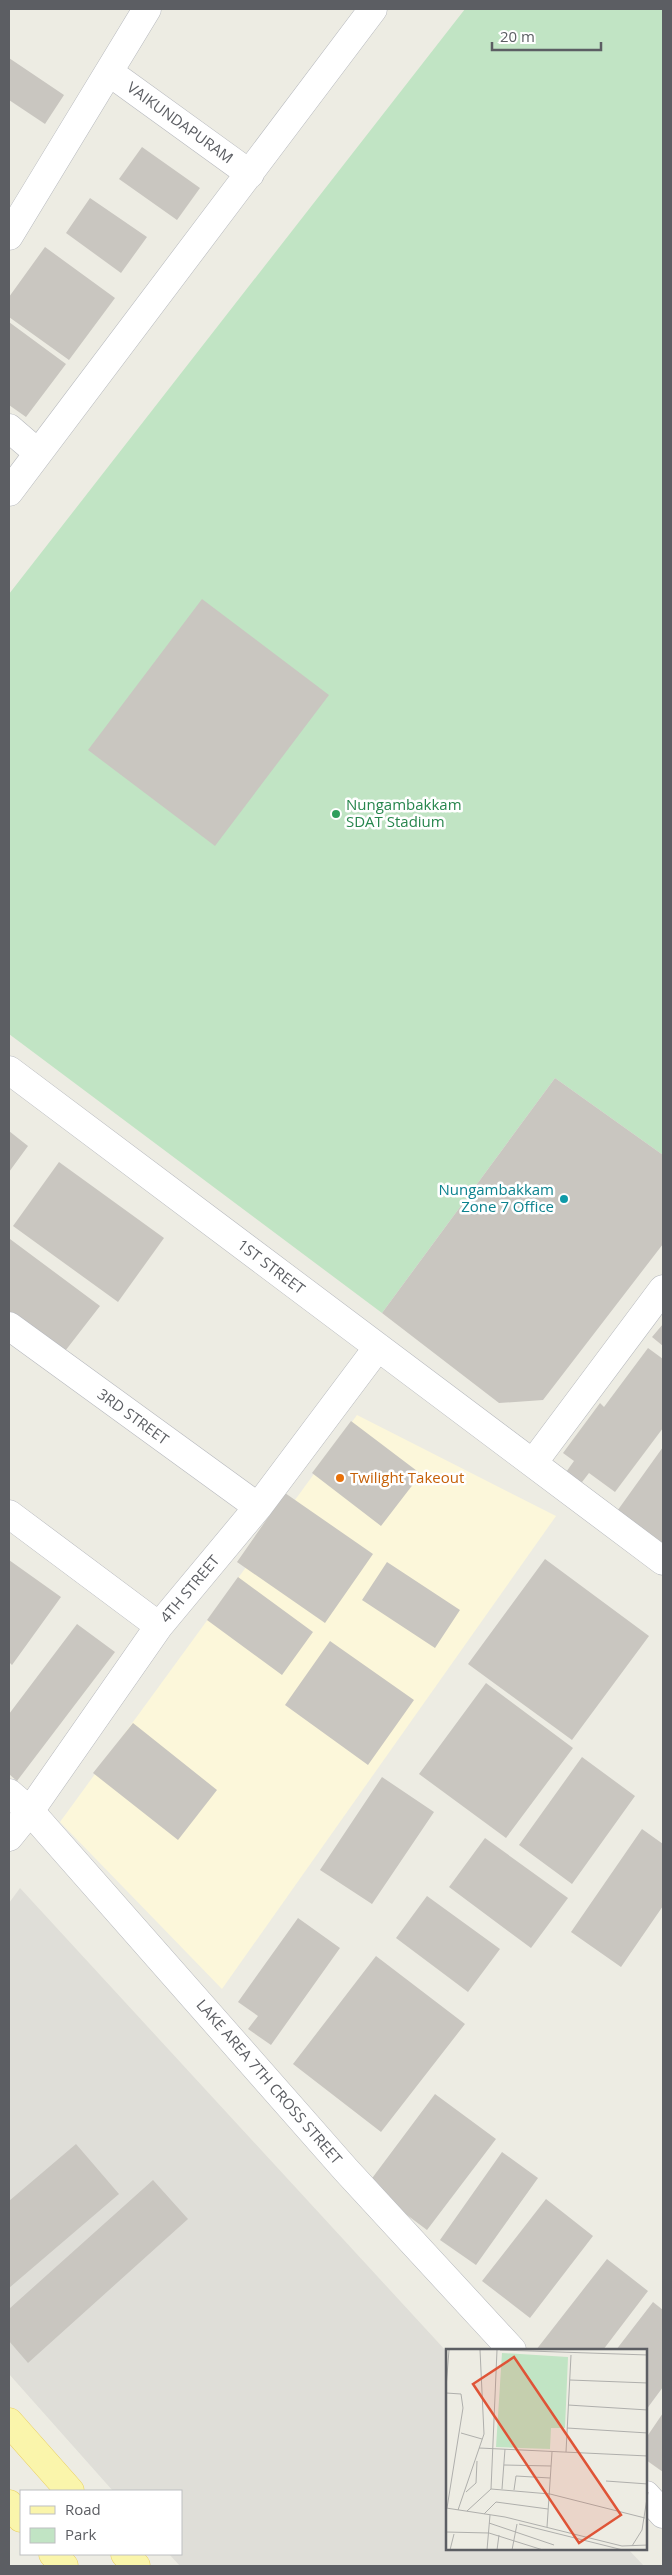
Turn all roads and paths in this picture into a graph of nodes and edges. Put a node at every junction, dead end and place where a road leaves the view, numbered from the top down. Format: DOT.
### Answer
graph roads {
  1 [pos="148,9"];
  2 [pos="373,9"];
  3 [pos="110,72"];
  4 [pos="250,174"];
  5 [pos="9,236"];
  6 [pos="9,428"];
  7 [pos="38,453"];
  8 [pos="9,492"];
  9 [pos="9,1070"];
  10 [pos="663,1289"];
  11 [pos="9,1326"];
  12 [pos="378,1347"];
  13 [pos="533,1463"];
  14 [pos="258,1507"];
  15 [pos="9,1514"];
  16 [pos="663,1561"];
  17 [pos="159,1626"];
  18 [pos="9,1793"];
  19 [pos="30,1811"];
  20 [pos="9,1837"];
  21 [pos="511,2349"];
  22 [pos="9,2422"];
  23 [pos="69,2490"];
  24 [pos="647,2496"];
  25 [pos="9,2504"];
  26 [pos="663,2514"];
  27 [pos="20,2517"];
  28 [pos="54,2555"];
  29 [pos="126,2555"];
  30 [pos="64,2566"];
  31 [pos="136,2566"];
  1 -- 3 [label="street"];
  2 -- 4 [label="street"];
  3 -- 4 [label="street, VAIKUNDAPURAM"];
  3 -- 5 [label="street"];
  4 -- 7 [label="street"];
  6 -- 7 [label="street"];
  7 -- 8 [label="street"];
  9 -- 12 [label="street, 1ST STREET"];
  10 -- 13 [label="street"];
  11 -- 14 [label="street, 3RD STREET"];
  12 -- 13 [label="street, 1ST STREET"];
  12 -- 14 [label="street, 4TH STREET"];
  13 -- 16 [label="street, 1ST STREET"];
  14 -- 17 [label="street, 4TH STREET"];
  15 -- 17 [label="street"];
  17 -- 19 [label="street, 4TH STREET"];
  18 -- 19 [label="street, LAKE AREA 7TH CROSS STREET"];
  19 -- 20 [label="street, 4TH STREET"];
  19 -- 21 [label="street, LAKE AREA 7TH CROSS STREET"];
  22 -- 23 [label="main road"];
  24 -- 26 [label="street"];
  25 -- 27 [label="main road"];
  28 -- 30 [label="main road"];
  29 -- 31 [label="main road"];
}
